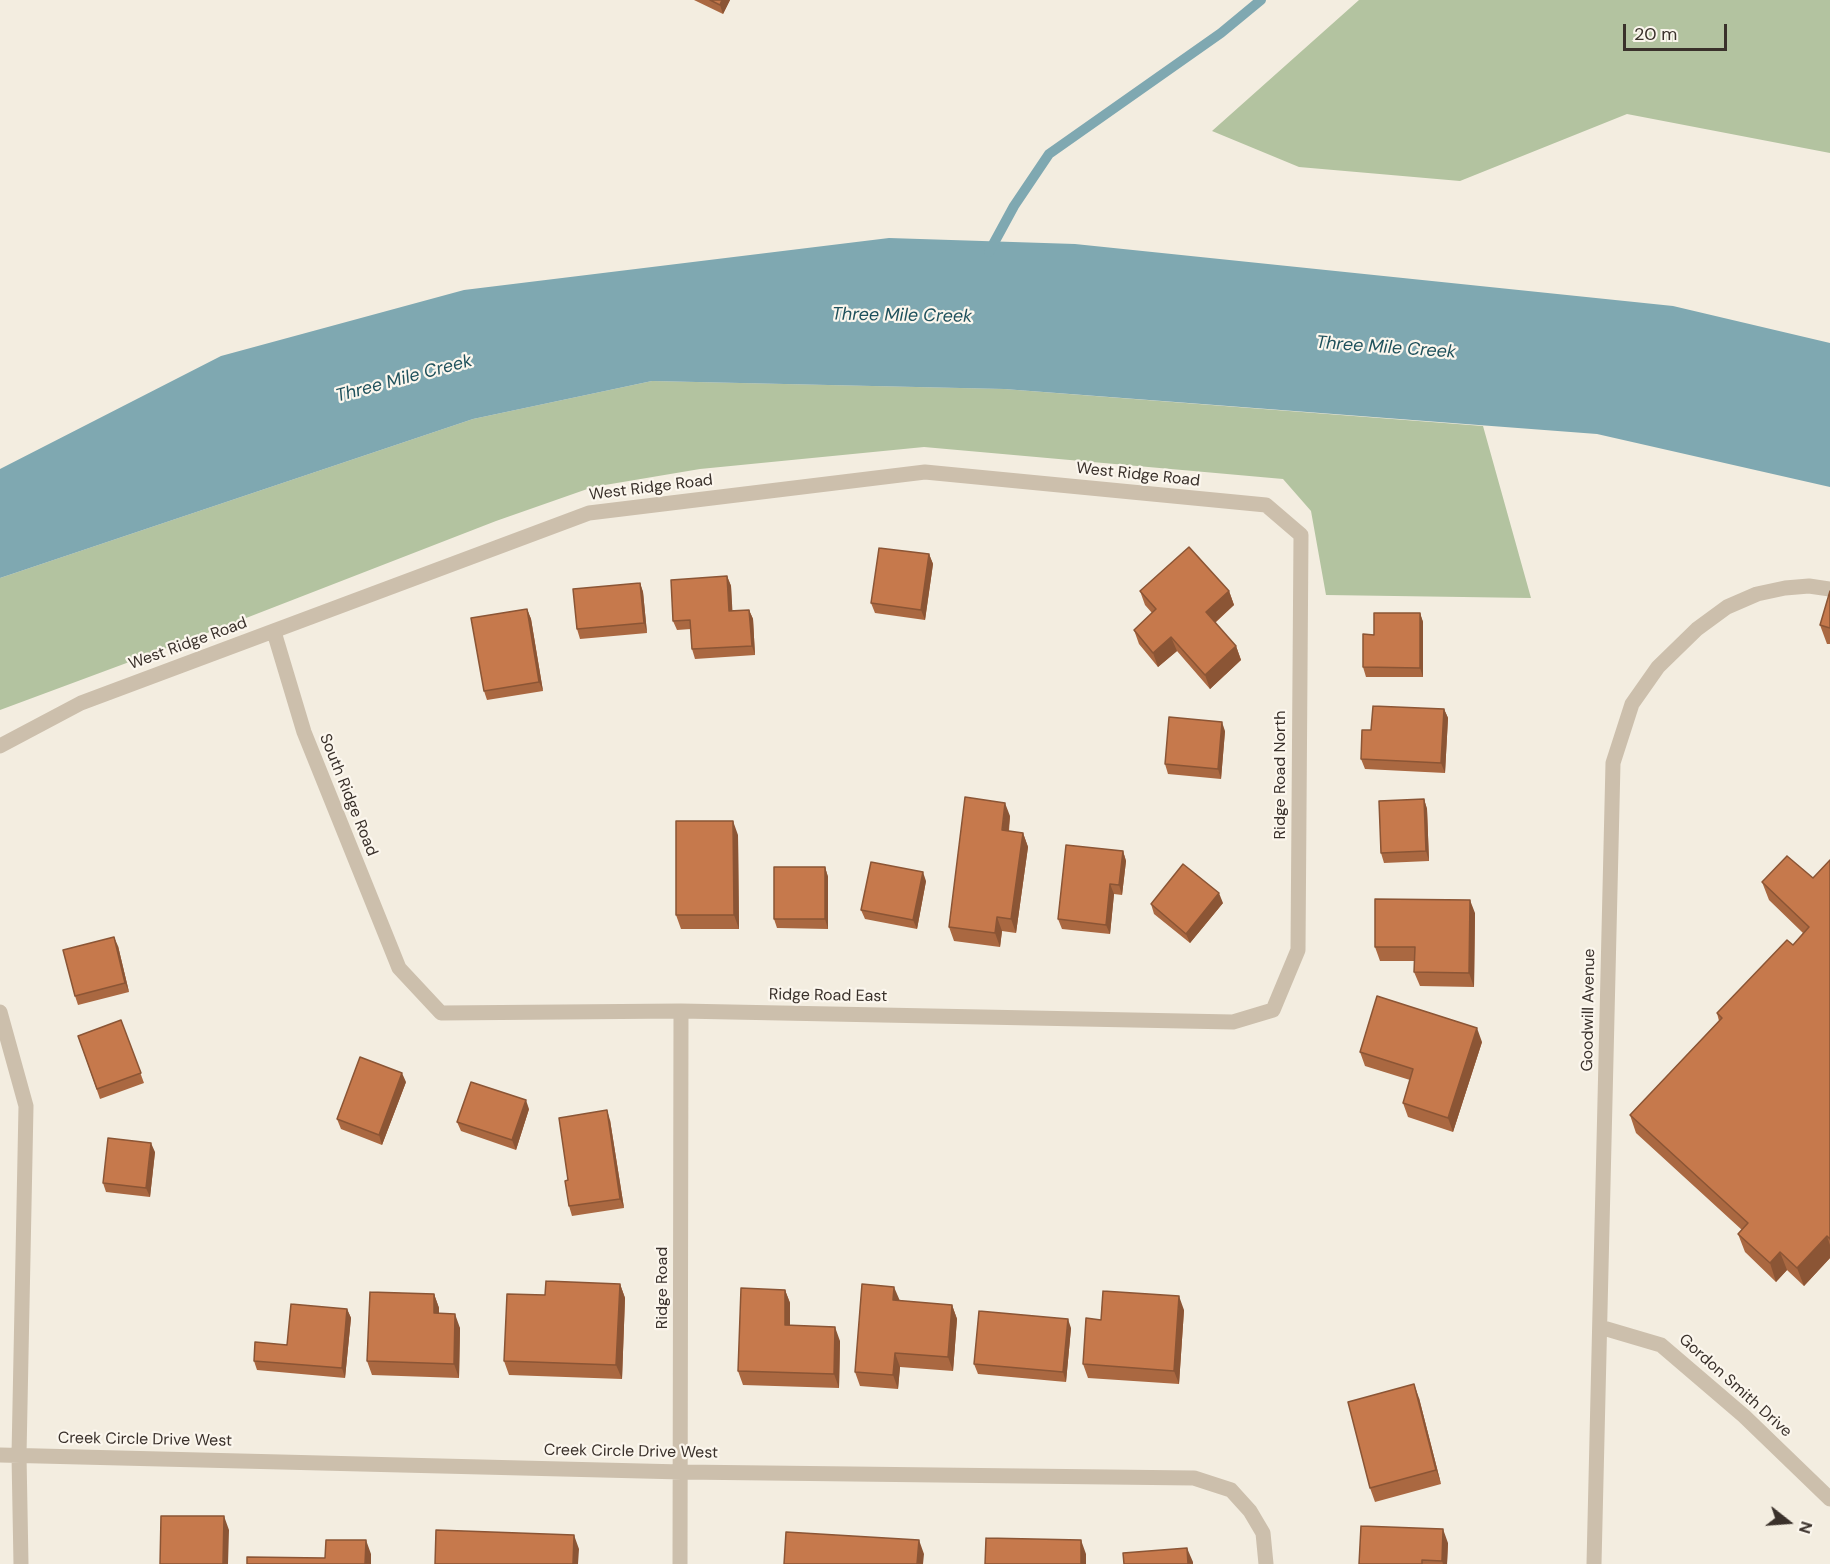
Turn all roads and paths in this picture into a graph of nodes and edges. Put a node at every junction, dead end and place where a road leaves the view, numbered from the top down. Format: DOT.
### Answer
graph roads {
  1 [pos="1301,535"];
  2 [pos="1830,590"];
  3 [pos="274,632"];
  4 [pos="0,746"];
  5 [pos="399,968"];
  6 [pos="1273,1010"];
  7 [pos="681,1011"];
  8 [pos="0,1012"];
  9 [pos="1600,1327"];
  10 [pos="0,1455"];
  11 [pos="19,1455"];
  12 [pos="682,1472"];
  13 [pos="1830,1499"];
  14 [pos="21,1564"];
  15 [pos="680,1564"];
  16 [pos="1266,1564"];
  17 [pos="1594,1564"];
  1 -- 3 [label="street, West Ridge Road"];
  1 -- 6 [label="street, Ridge Road North"];
  2 -- 9 [label="street, Goodwill Avenue"];
  3 -- 4 [label="street, West Ridge Road"];
  3 -- 5 [label="street, South Ridge Road"];
  5 -- 7 [label="street, Ridge Road East"];
  6 -- 7 [label="street, Ridge Road East"];
  7 -- 12 [label="street, Ridge Road"];
  8 -- 11 [label="street"];
  9 -- 13 [label="street, Gordon Smith Drive"];
  9 -- 17 [label="street, Goodwill Avenue"];
  10 -- 11 [label="street, Creek Circle Drive West"];
  11 -- 12 [label="street, Creek Circle Drive West"];
  11 -- 14 [label="street"];
  12 -- 15 [label="street, Ridge Road"];
  12 -- 16 [label="street, Creek Circle Drive West"];
}
